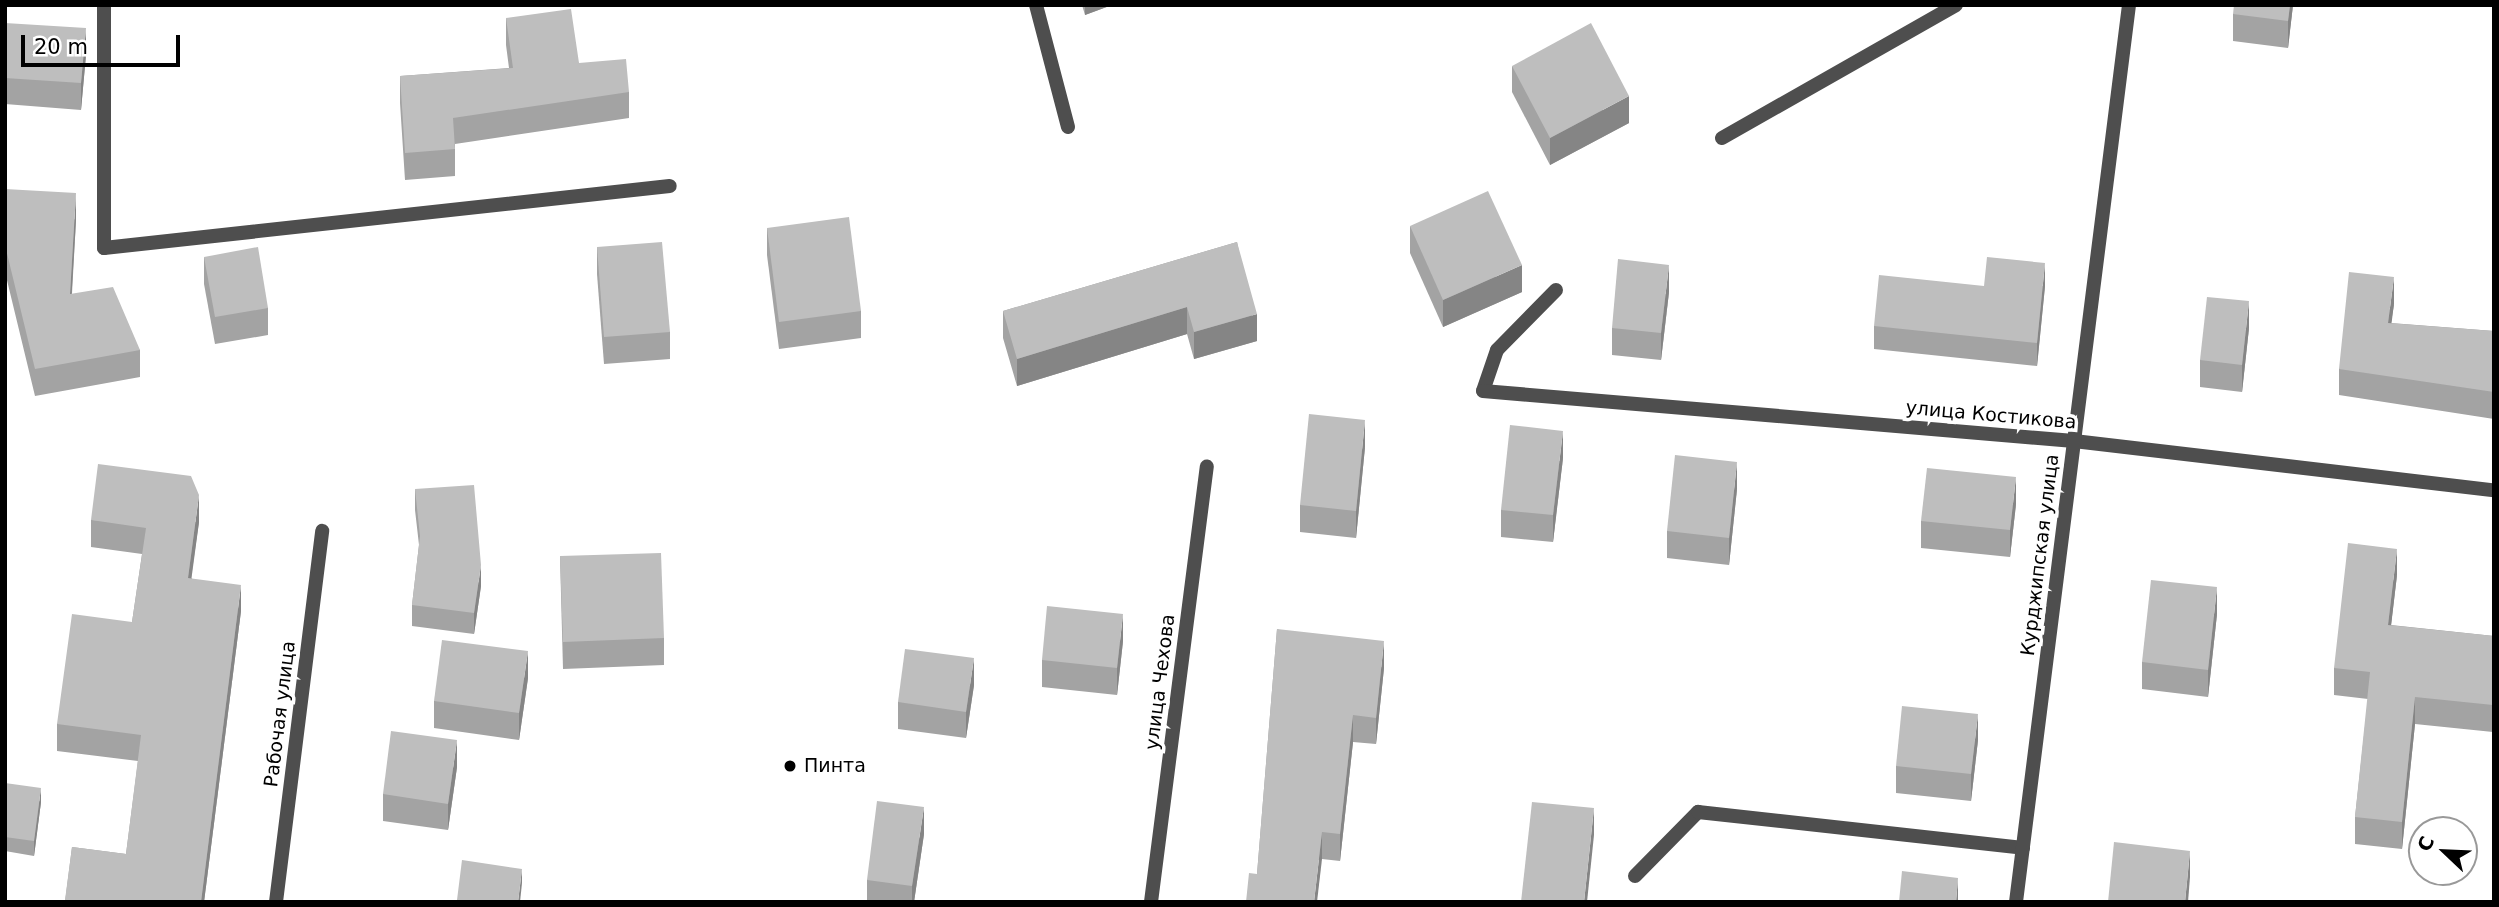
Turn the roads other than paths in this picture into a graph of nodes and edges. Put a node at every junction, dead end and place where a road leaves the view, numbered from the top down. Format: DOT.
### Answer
graph roads {
  1 [pos="104,5"];
  2 [pos="1037,5"];
  3 [pos="1956,5"];
  4 [pos="2129,5"];
  5 [pos="1068,127"];
  6 [pos="1722,138"];
  7 [pos="670,186"];
  8 [pos="1556,290"];
  9 [pos="2074,441"];
  10 [pos="1208,467"];
  11 [pos="2494,490"];
  12 [pos="322,531"];
  13 [pos="2023,848"];
  14 [pos="1635,876"];
  15 [pos="276,902"];
  16 [pos="1151,902"];
  17 [pos="2016,902"];
  1 -- 7 [label="street"];
  2 -- 5 [label="street"];
  3 -- 6 [label="street"];
  4 -- 9 [label="street, Курджипская улица"];
  8 -- 9 [label="street, улица Костикова"];
  9 -- 11 [label="street, улица Костикова"];
  9 -- 13 [label="street, Курджипская улица"];
  10 -- 16 [label="street, улица Чехова"];
  12 -- 15 [label="street, Рабочая улица"];
  13 -- 14 [label="street"];
  13 -- 17 [label="street, Курджипская улица"];
}
